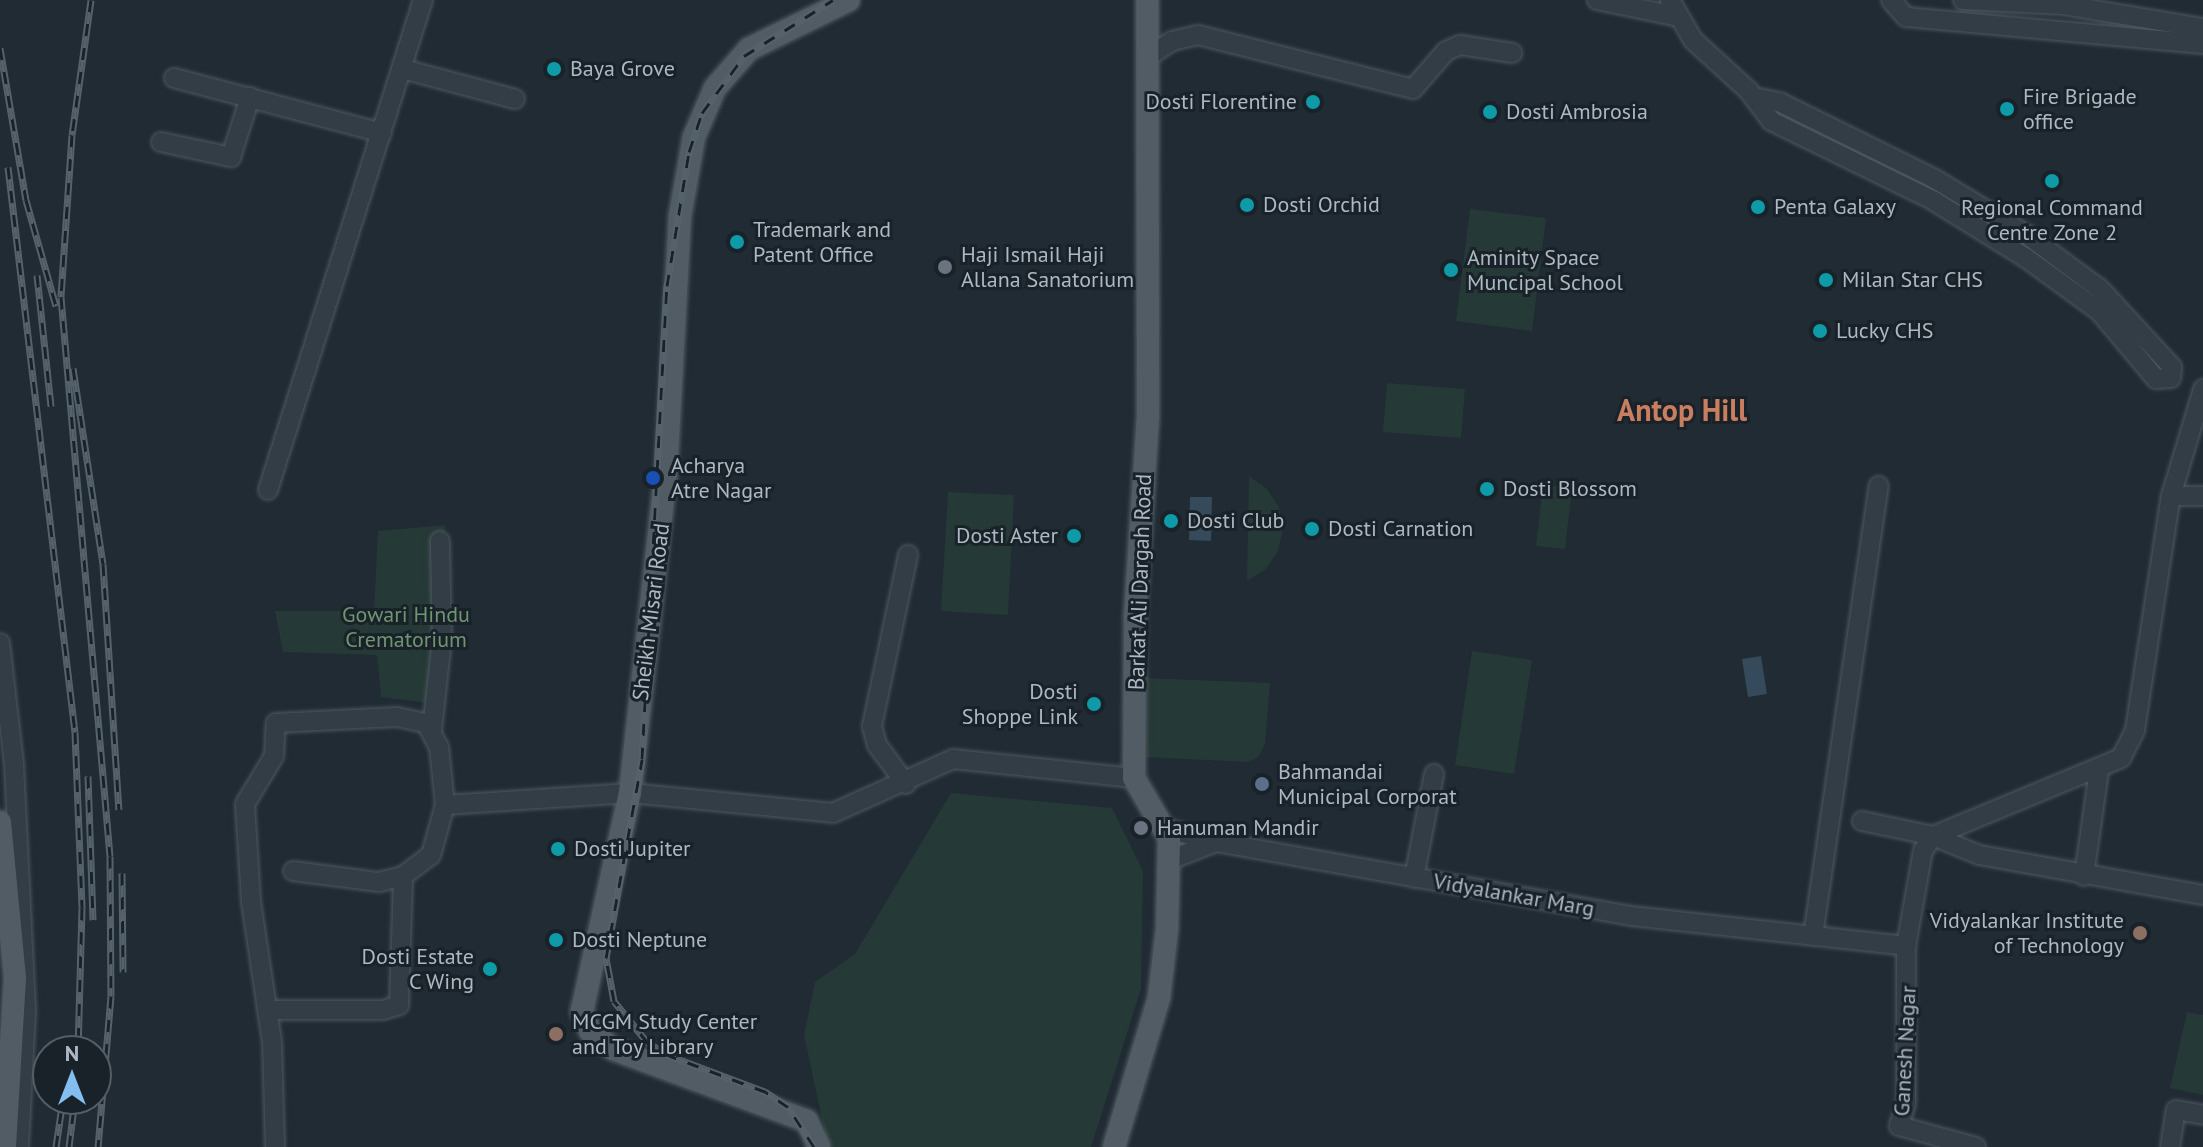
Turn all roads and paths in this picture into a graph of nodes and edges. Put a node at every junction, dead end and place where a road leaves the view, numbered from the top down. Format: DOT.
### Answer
graph roads {
  1 [pos="423,0"];
  2 [pos="849,0"];
  3 [pos="1147,0"];
  4 [pos="1156,0"];
  5 [pos="1597,0"];
  6 [pos="1891,0"];
  7 [pos="1963,0"];
  8 [pos="2039,2"];
  9 [pos="1673,8"];
  10 [pos="2203,28"];
  11 [pos="2203,44"];
  12 [pos="1146,51"];
  13 [pos="1512,53"];
  14 [pos="403,69"];
  15 [pos="174,78"];
  16 [pos="250,97"];
  17 [pos="1754,97"];
  18 [pos="515,99"];
  19 [pos="382,133"];
  20 [pos="161,142"];
  21 [pos="2001,219"];
  22 [pos="1989,235"];
  23 [pos="2203,389"];
  24 [pos="1879,486"];
  25 [pos="268,490"];
  26 [pos="2171,496"];
  27 [pos="2203,496"];
  28 [pos="440,541"];
  29 [pos="908,555"];
  30 [pos="0,643"];
  31 [pos="432,730"];
  32 [pos="2099,771"];
  33 [pos="1434,774"];
  34 [pos="1134,778"];
  35 [pos="906,784"];
  36 [pos="630,793"];
  37 [pos="445,805"];
  38 [pos="1862,821"];
  39 [pos="0,822"];
  40 [pos="1164,828"];
  41 [pos="1933,836"];
  42 [pos="1216,842"];
  43 [pos="1167,861"];
  44 [pos="293,871"];
  45 [pos="403,876"];
  46 [pos="2084,876"];
  47 [pos="1414,878"];
  48 [pos="2203,895"];
  49 [pos="1813,936"];
  50 [pos="1906,946"];
  51 [pos="267,1010"];
  52 [pos="2203,1115"];
  53 [pos="11,1138"];
  54 [pos="275,1147"];
  55 [pos="819,1147"];
  56 [pos="1114,1147"];
  57 [pos="1976,1147"];
  58 [pos="2170,1147"];
  1 -- 14 [label="street"];
  2 -- 36 [label="main road, Sheikh Misari Road"];
  3 -- 12 [label="main road, Barkat Ali Dargah Road"];
  4 -- 12 [label="street"];
  5 -- 9 [label="street"];
  6 -- 11 [label="street"];
  7 -- 8 [label="street"];
  8 -- 10 [label="street"];
  9 -- 17 [label="street"];
  12 -- 13 [label="street"];
  12 -- 34 [label="main road, Barkat Ali Dargah Road"];
  14 -- 18 [label="street"];
  14 -- 19 [label="street"];
  15 -- 16 [label="street"];
  16 -- 19 [label="street"];
  16 -- 20 [label="street"];
  17 -- 21 [label="street"];
  17 -- 22 [label="street"];
  19 -- 25 [label="street"];
  21 -- 22 [label="street"];
  21 -- 22 [label="street"];
  23 -- 26 [label="street"];
  24 -- 49 [label="street"];
  26 -- 27 [label="street"];
  26 -- 32 [label="street"];
  28 -- 31 [label="street"];
  29 -- 35 [label="street"];
  30 -- 53 [label="street"];
  31 -- 37 [label="street"];
  31 -- 51 [label="street"];
  32 -- 41 [label="street"];
  32 -- 46 [label="street"];
  33 -- 47 [label="street"];
  34 -- 35 [label="street"];
  34 -- 40 [label="main road"];
  35 -- 36 [label="street"];
  36 -- 37 [label="street"];
  36 -- 55 [label="main road, Sheikh Misari Road"];
  37 -- 45 [label="street"];
  38 -- 41 [label="street"];
  39 -- 53 [label="main road"];
  40 -- 42 [label="street, Vidyalankar Marg"];
  40 -- 43 [label="main road"];
  41 -- 46 [label="street"];
  41 -- 50 [label="street"];
  42 -- 43 [label="street"];
  42 -- 47 [label="street, Vidyalankar Marg"];
  43 -- 56 [label="main road"];
  44 -- 45 [label="street"];
  45 -- 51 [label="street"];
  46 -- 48 [label="street"];
  47 -- 49 [label="street, Vidyalankar Marg"];
  49 -- 50 [label="street, Vidyalankar Marg"];
  50 -- 57 [label="street, Ganesh Nagar"];
  51 -- 54 [label="street"];
  52 -- 58 [label="street"];
}
